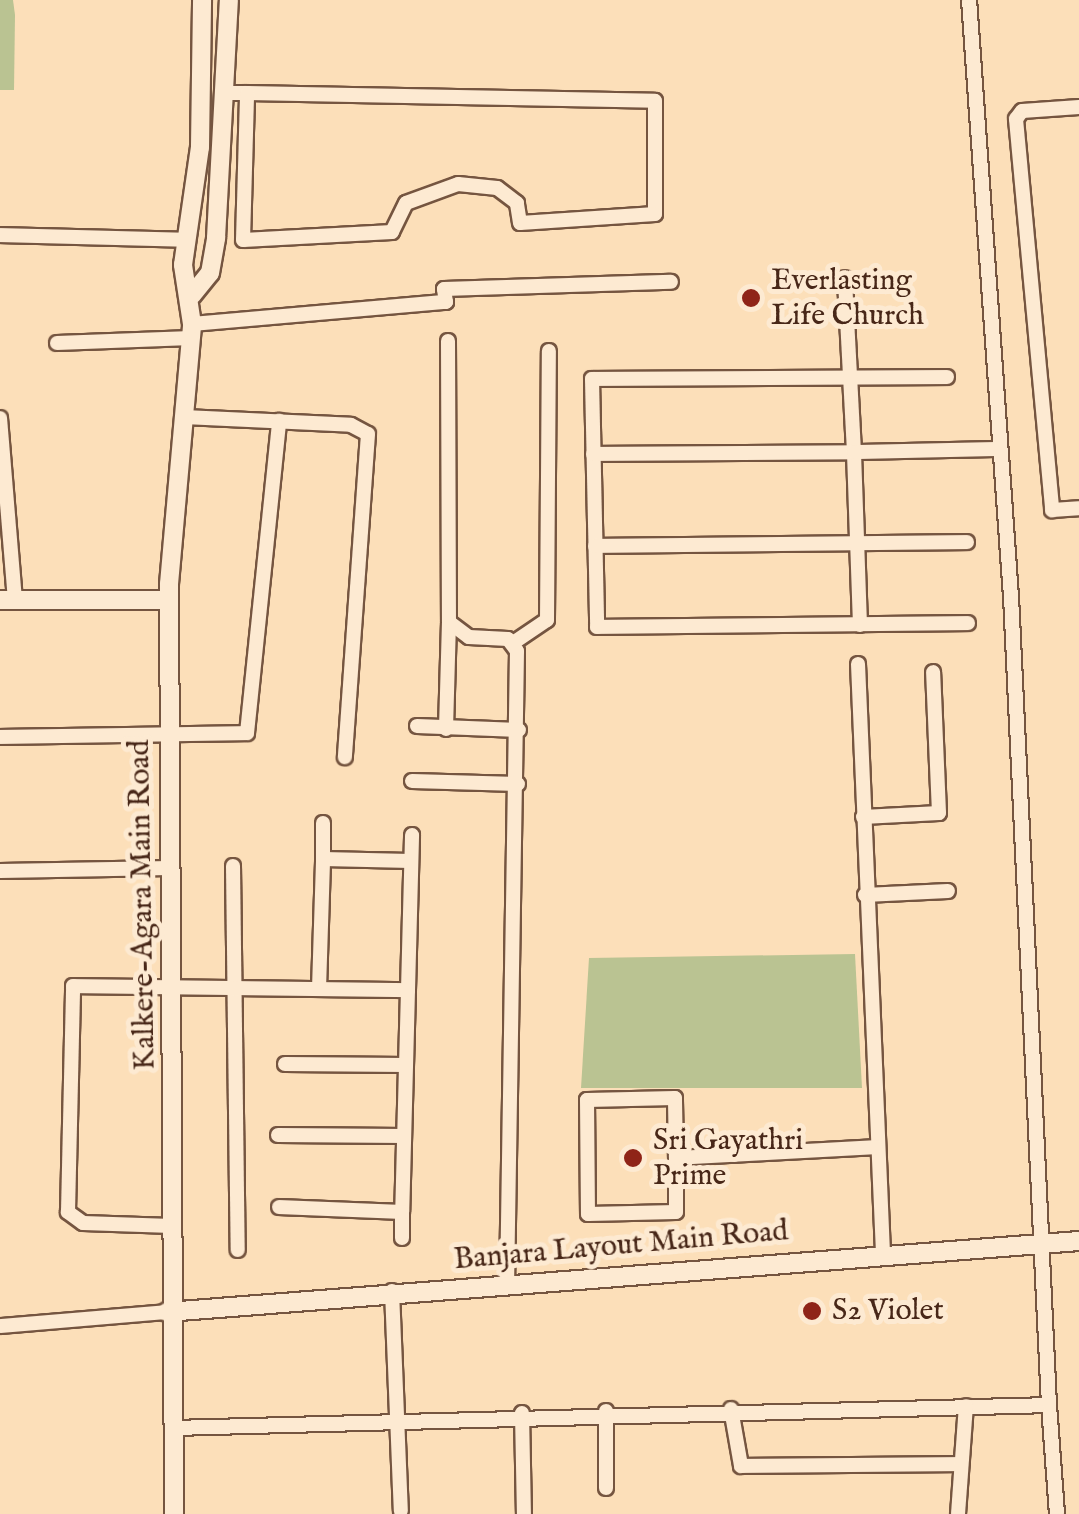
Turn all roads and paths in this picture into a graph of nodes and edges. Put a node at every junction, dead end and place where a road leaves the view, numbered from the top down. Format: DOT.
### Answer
graph roads {
  1 [pos="202,0"];
  2 [pos="229,0"];
  3 [pos="969,0"];
  4 [pos="228,93"];
  5 [pos="248,93"];
  6 [pos="1079,108"];
  7 [pos="0,235"];
  8 [pos="216,238"];
  9 [pos="187,240"];
  10 [pos="242,240"];
  11 [pos="845,278"];
  12 [pos="671,282"];
  13 [pos="192,296"];
  14 [pos="191,331"];
  15 [pos="448,341"];
  16 [pos="57,343"];
  17 [pos="549,352"];
  18 [pos="947,377"];
  19 [pos="849,378"];
  20 [pos="184,416"];
  21 [pos="0,418"];
  22 [pos="279,421"];
  23 [pos="1000,450"];
  24 [pos="854,452"];
  25 [pos="593,454"];
  26 [pos="1079,508"];
  27 [pos="967,542"];
  28 [pos="856,543"];
  29 [pos="595,546"];
  30 [pos="7,600"];
  31 [pos="169,600"];
  32 [pos="449,622"];
  33 [pos="968,623"];
  34 [pos="860,624"];
  35 [pos="514,643"];
  36 [pos="858,664"];
  37 [pos="932,672"];
  38 [pos="416,726"];
  39 [pos="446,728"];
  40 [pos="518,730"];
  41 [pos="169,734"];
  42 [pos="0,738"];
  43 [pos="344,757"];
  44 [pos="412,781"];
  45 [pos="518,784"];
  46 [pos="863,817"];
  47 [pos="323,823"];
  48 [pos="412,835"];
  49 [pos="323,859"];
  50 [pos="411,861"];
  51 [pos="233,866"];
  52 [pos="170,868"];
  53 [pos="0,871"];
  54 [pos="948,890"];
  55 [pos="865,896"];
  56 [pos="172,986"];
  57 [pos="237,988"];
  58 [pos="319,988"];
  59 [pos="408,990"];
  60 [pos="285,1064"];
  61 [pos="406,1065"];
  62 [pos="278,1135"];
  63 [pos="404,1136"];
  64 [pos="876,1147"];
  65 [pos="676,1158"];
  66 [pos="279,1207"];
  67 [pos="402,1212"];
  68 [pos="172,1226"];
  69 [pos="402,1238"];
  70 [pos="1079,1240"];
  71 [pos="1040,1242"];
  72 [pos="238,1250"];
  73 [pos="883,1252"];
  74 [pos="507,1285"];
  75 [pos="392,1292"];
  76 [pos="167,1312"];
  77 [pos="0,1326"];
  78 [pos="1049,1405"];
  79 [pos="966,1406"];
  80 [pos="731,1409"];
  81 [pos="606,1412"];
  82 [pos="522,1413"];
  83 [pos="401,1416"];
  84 [pos="173,1428"];
  85 [pos="960,1464"];
  86 [pos="606,1488"];
  87 [pos="401,1511"];
  88 [pos="174,1514"];
  89 [pos="524,1514"];
  90 [pos="958,1514"];
  91 [pos="1057,1514"];
  1 -- 9 [label="street, Kalkere-Agara Main Road"];
  2 -- 4 [label="street, Kalkere-Agara Main Road"];
  3 -- 23 [label="street"];
  4 -- 5 [label="street"];
  4 -- 8 [label="street, Kalkere-Agara Main Road"];
  5 -- 10 [label="street"];
  5 -- 10 [label="street"];
  6 -- 26 [label="street"];
  7 -- 9 [label="street"];
  8 -- 10 [label="street"];
  8 -- 13 [label="street, Kalkere-Agara Main Road"];
  9 -- 13 [label="street, Kalkere-Agara Main Road"];
  11 -- 19 [label="street"];
  12 -- 14 [label="street"];
  13 -- 14 [label="street, Kalkere-Agara Main Road"];
  14 -- 16 [label="street"];
  14 -- 20 [label="street, Kalkere-Agara Main Road"];
  15 -- 32 [label="street"];
  17 -- 35 [label="street"];
  18 -- 19 [label="street"];
  19 -- 24 [label="street"];
  19 -- 25 [label="street"];
  20 -- 22 [label="street"];
  20 -- 31 [label="street, Kalkere-Agara Main Road"];
  21 -- 30 [label="street"];
  22 -- 41 [label="street"];
  22 -- 43 [label="street"];
  23 -- 24 [label="street"];
  23 -- 71 [label="street"];
  24 -- 25 [label="street"];
  24 -- 28 [label="street"];
  25 -- 29 [label="street"];
  27 -- 28 [label="street"];
  28 -- 29 [label="street"];
  28 -- 34 [label="street"];
  29 -- 34 [label="street"];
  30 -- 31 [label="street"];
  31 -- 41 [label="street, Kalkere-Agara Main Road"];
  32 -- 35 [label="street"];
  32 -- 39 [label="street"];
  33 -- 34 [label="street"];
  35 -- 40 [label="street"];
  36 -- 46 [label="street"];
  37 -- 46 [label="street"];
  38 -- 39 [label="street"];
  39 -- 40 [label="street"];
  40 -- 45 [label="street"];
  41 -- 42 [label="street"];
  41 -- 52 [label="street, Kalkere-Agara Main Road"];
  44 -- 45 [label="street"];
  45 -- 74 [label="street"];
  46 -- 55 [label="street"];
  47 -- 49 [label="street"];
  48 -- 50 [label="street"];
  49 -- 50 [label="street"];
  49 -- 58 [label="street"];
  50 -- 59 [label="street"];
  51 -- 57 [label="street"];
  52 -- 53 [label="street"];
  52 -- 56 [label="street, Kalkere-Agara Main Road"];
  54 -- 55 [label="street"];
  55 -- 64 [label="street"];
  56 -- 57 [label="street"];
  56 -- 68 [label="street, Kalkere-Agara Main Road"];
  56 -- 68 [label="street"];
  57 -- 58 [label="street"];
  57 -- 72 [label="street"];
  58 -- 59 [label="street"];
  59 -- 61 [label="street"];
  60 -- 61 [label="street"];
  61 -- 63 [label="street"];
  62 -- 63 [label="street"];
  63 -- 67 [label="street"];
  64 -- 65 [label="street"];
  64 -- 73 [label="street"];
  65 -- 65 [label="street"];
  66 -- 67 [label="street"];
  67 -- 69 [label="street"];
  68 -- 76 [label="street, Kalkere-Agara Main Road"];
  70 -- 71 [label="street, Banjara Layout Main Road"];
  71 -- 73 [label="street, Banjara Layout Main Road"];
  71 -- 78 [label="street"];
  73 -- 74 [label="street, Banjara Layout Main Road"];
  74 -- 75 [label="street, Banjara Layout Main Road"];
  75 -- 76 [label="street, Banjara Layout Main Road"];
  75 -- 83 [label="street"];
  76 -- 77 [label="street"];
  76 -- 84 [label="street, Kalkere-Agara Main Road"];
  78 -- 79 [label="street"];
  78 -- 91 [label="street"];
  79 -- 80 [label="street"];
  79 -- 85 [label="street"];
  80 -- 81 [label="street"];
  80 -- 85 [label="street"];
  81 -- 82 [label="street"];
  81 -- 86 [label="street"];
  82 -- 83 [label="street"];
  82 -- 89 [label="street"];
  83 -- 84 [label="street"];
  83 -- 87 [label="street"];
  84 -- 88 [label="street, Kalkere-Agara Main Road"];
  85 -- 90 [label="street"];
}
